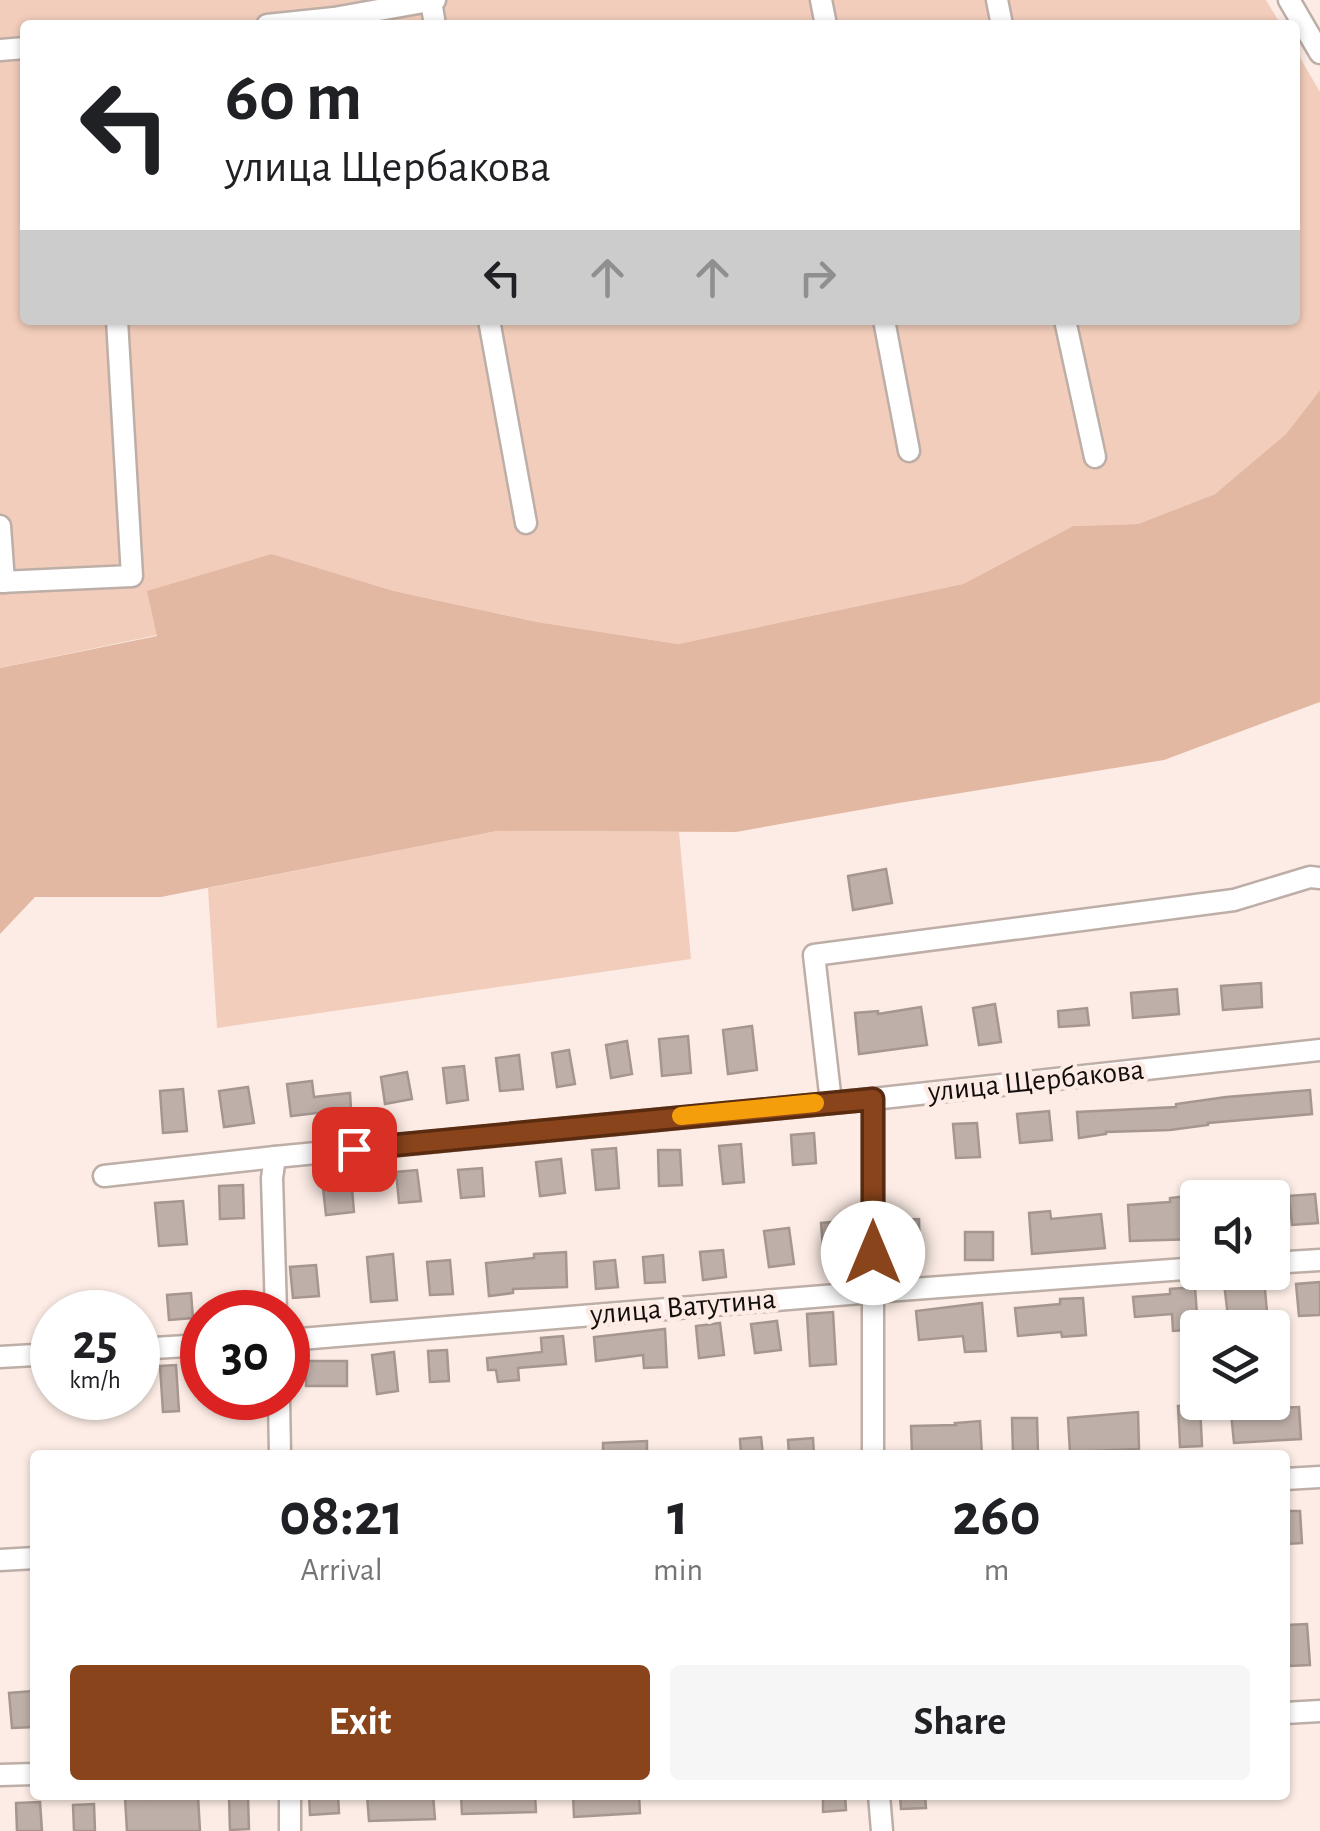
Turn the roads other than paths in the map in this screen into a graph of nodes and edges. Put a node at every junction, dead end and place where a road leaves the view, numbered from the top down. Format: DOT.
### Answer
graph roads {
  1 [pos="433,0"];
  2 [pos="1289,0"];
  3 [pos="334,9"];
  4 [pos="287,20"];
  5 [pos="1320,53"];
  6 [pos="117,325"];
  7 [pos="490,325"];
  8 [pos="885,325"];
  9 [pos="1067,325"];
  10 [pos="909,451"];
  11 [pos="1095,458"];
  12 [pos="526,522"];
  13 [pos="0,526"];
  14 [pos="2,582"];
  15 [pos="1320,878"];
  16 [pos="1320,1050"];
  17 [pos="873,1099"];
  18 [pos="831,1102"];
  19 [pos="275,1156"];
  20 [pos="104,1176"];
  21 [pos="1320,1260"];
  22 [pos="1290,1262"];
  23 [pos="1180,1269"];
  24 [pos="275,1290"];
  25 [pos="874,1292"];
  26 [pos="310,1338"];
  27 [pos="30,1356"];
  28 [pos="0,1358"];
  29 [pos="279,1420"];
  30 [pos="280,1450"];
  31 [pos="873,1450"];
  32 [pos="1320,1477"];
  33 [pos="1290,1479"];
  34 [pos="30,1558"];
  35 [pos="0,1560"];
  36 [pos="1320,1712"];
  37 [pos="1290,1713"];
  38 [pos="30,1774"];
  39 [pos="0,1775"];
  40 [pos="290,1800"];
  41 [pos="879,1800"];
  42 [pos="290,1831"];
  43 [pos="882,1831"];
  1 -- 3 [label="street"];
  2 -- 5 [label="street"];
  3 -- 4 [label="street"];
  6 -- 14 [label="street"];
  7 -- 12 [label="street"];
  8 -- 10 [label="street"];
  9 -- 11 [label="street"];
  13 -- 14 [label="street"];
  15 -- 18 [label="street"];
  16 -- 17 [label="street, улица Щербакова"];
  17 -- 18 [label="street, улица Щербакова"];
  17 -- 25 [label="street"];
  18 -- 19 [label="street, улица Щербакова"];
  19 -- 20 [label="street, улица Щербакова"];
  19 -- 24 [label="street"];
  21 -- 22 [label="street"];
  23 -- 25 [label="street, улица Ватутина"];
  25 -- 26 [label="street, улица Ватутина"];
  25 -- 31 [label="street"];
  27 -- 28 [label="street"];
  29 -- 30 [label="street"];
  32 -- 33 [label="street"];
  34 -- 35 [label="street"];
  36 -- 37 [label="street"];
  38 -- 39 [label="street"];
  40 -- 42 [label="street"];
  41 -- 43 [label="street"];
}
